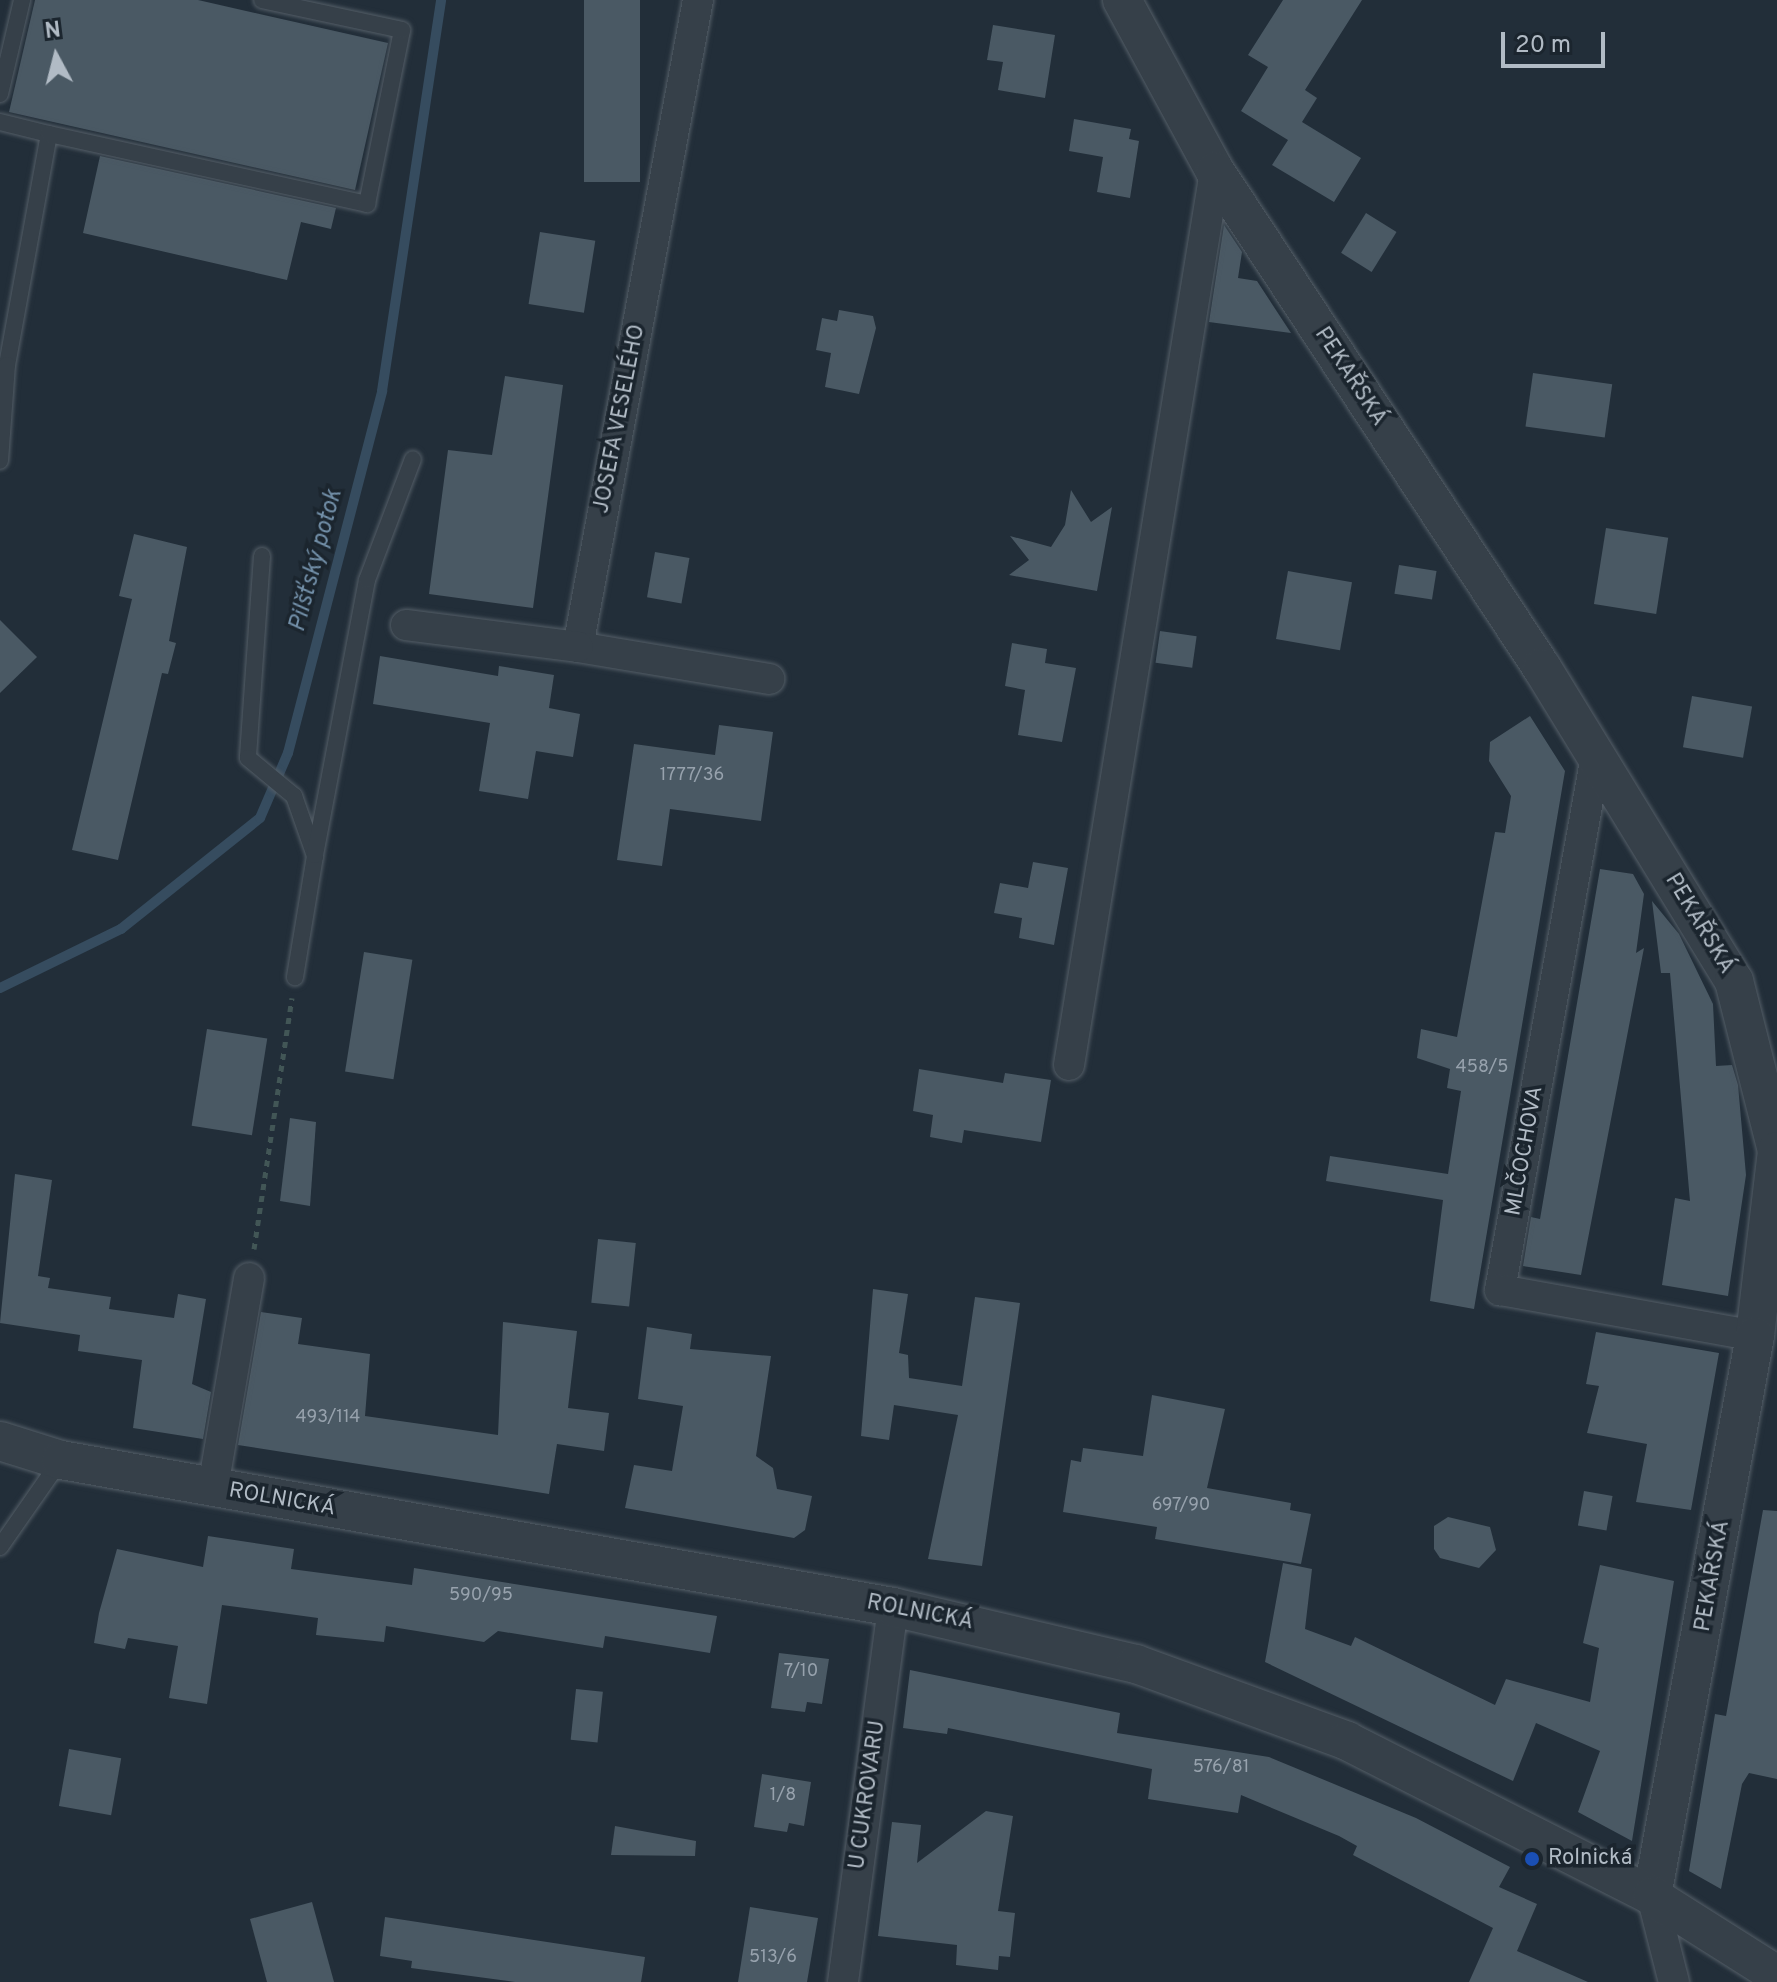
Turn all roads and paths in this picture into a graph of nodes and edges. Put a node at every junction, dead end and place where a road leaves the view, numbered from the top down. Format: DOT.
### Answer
graph roads {
  1 [pos="22,0"];
  2 [pos="262,0"];
  3 [pos="698,0"];
  4 [pos="1122,0"];
  5 [pos="0,94"];
  6 [pos="0,122"];
  7 [pos="49,134"];
  8 [pos="1215,171"];
  9 [pos="413,459"];
  10 [pos="0,461"];
  11 [pos="262,556"];
  12 [pos="406,625"];
  13 [pos="578,647"];
  14 [pos="769,679"];
  15 [pos="1596,756"];
  16 [pos="315,856"];
  17 [pos="295,977"];
  18 [pos="1069,1065"];
  19 [pos="1777,1151"];
  20 [pos="249,1278"];
  21 [pos="1755,1336"];
  22 [pos="0,1441"];
  23 [pos="61,1460"];
  24 [pos="213,1487"];
  25 [pos="0,1547"];
  26 [pos="893,1607"];
  27 [pos="1652,1896"];
  28 [pos="1777,1975"];
  29 [pos="843,1982"];
  30 [pos="1674,1982"];
  1 -- 5 [label="lane"];
  2 -- 7 [label="lane"];
  3 -- 13 [label="street, JOSEFA VESELÉHO"];
  4 -- 8 [label="street, PEKAŘSKÁ"];
  6 -- 7 [label="lane"];
  7 -- 10 [label="lane"];
  8 -- 15 [label="street, PEKAŘSKÁ"];
  8 -- 18 [label="street"];
  9 -- 16 [label="lane"];
  11 -- 16 [label="lane"];
  12 -- 13 [label="street"];
  13 -- 14 [label="street"];
  15 -- 19 [label="street, PEKAŘSKÁ"];
  15 -- 21 [label="street, MLČOCHOVA"];
  16 -- 17 [label="lane"];
  17 -- 20 [label="path"];
  19 -- 21 [label="street, PEKAŘSKÁ"];
  20 -- 24 [label="street"];
  21 -- 27 [label="street, PEKAŘSKÁ"];
  22 -- 23 [label="street, ROLNICKÁ"];
  23 -- 24 [label="street, ROLNICKÁ"];
  23 -- 25 [label="lane"];
  24 -- 26 [label="street, ROLNICKÁ"];
  26 -- 27 [label="street, ROLNICKÁ"];
  26 -- 29 [label="street, U CUKROVARU"];
  27 -- 28 [label="street, ROLNICKÁ"];
  27 -- 30 [label="street, PEKAŘSKÁ"];
}
